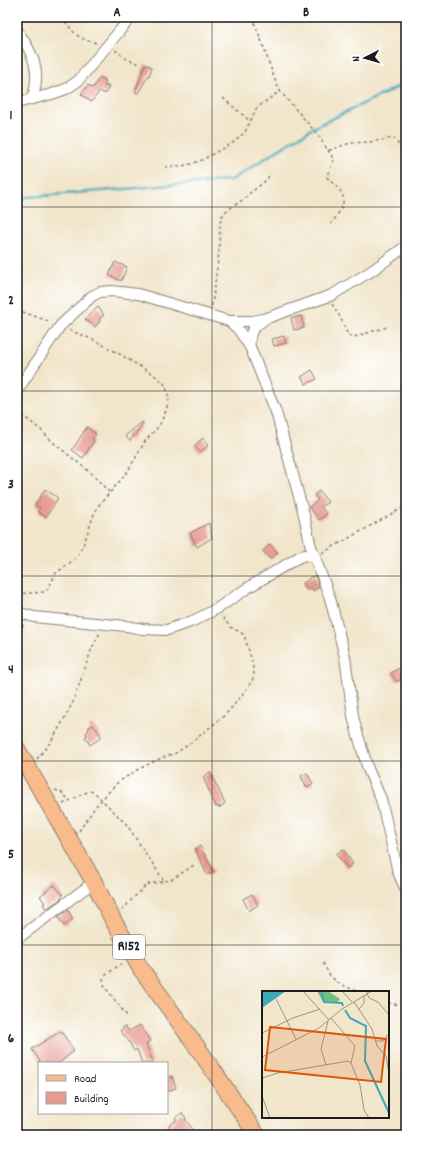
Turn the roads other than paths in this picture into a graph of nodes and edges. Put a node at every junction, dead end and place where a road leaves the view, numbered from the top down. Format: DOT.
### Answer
graph roads {
  1 [pos="131,17"];
  2 [pos="17,30"];
  3 [pos="32,99"];
  4 [pos="17,103"];
  5 [pos="406,246"];
  6 [pos="267,318"];
  7 [pos="229,321"];
  8 [pos="250,347"];
  9 [pos="17,391"];
  10 [pos="316,558"];
  11 [pos="17,612"];
  12 [pos="17,749"];
  13 [pos="94,882"];
  14 [pos="406,890"];
  15 [pos="17,939"];
  16 [pos="258,1135"];
  1 -- 3 [label="street"];
  2 -- 3 [label="street"];
  3 -- 4 [label="street"];
  5 -- 6 [label="street"];
  6 -- 7 [label="street"];
  6 -- 8 [label="street"];
  7 -- 8 [label="street"];
  7 -- 9 [label="street"];
  8 -- 10 [label="street"];
  10 -- 11 [label="street"];
  10 -- 14 [label="street"];
  12 -- 13 [label="main road, R152"];
  13 -- 15 [label="street"];
  13 -- 16 [label="main road, R152"];
}
